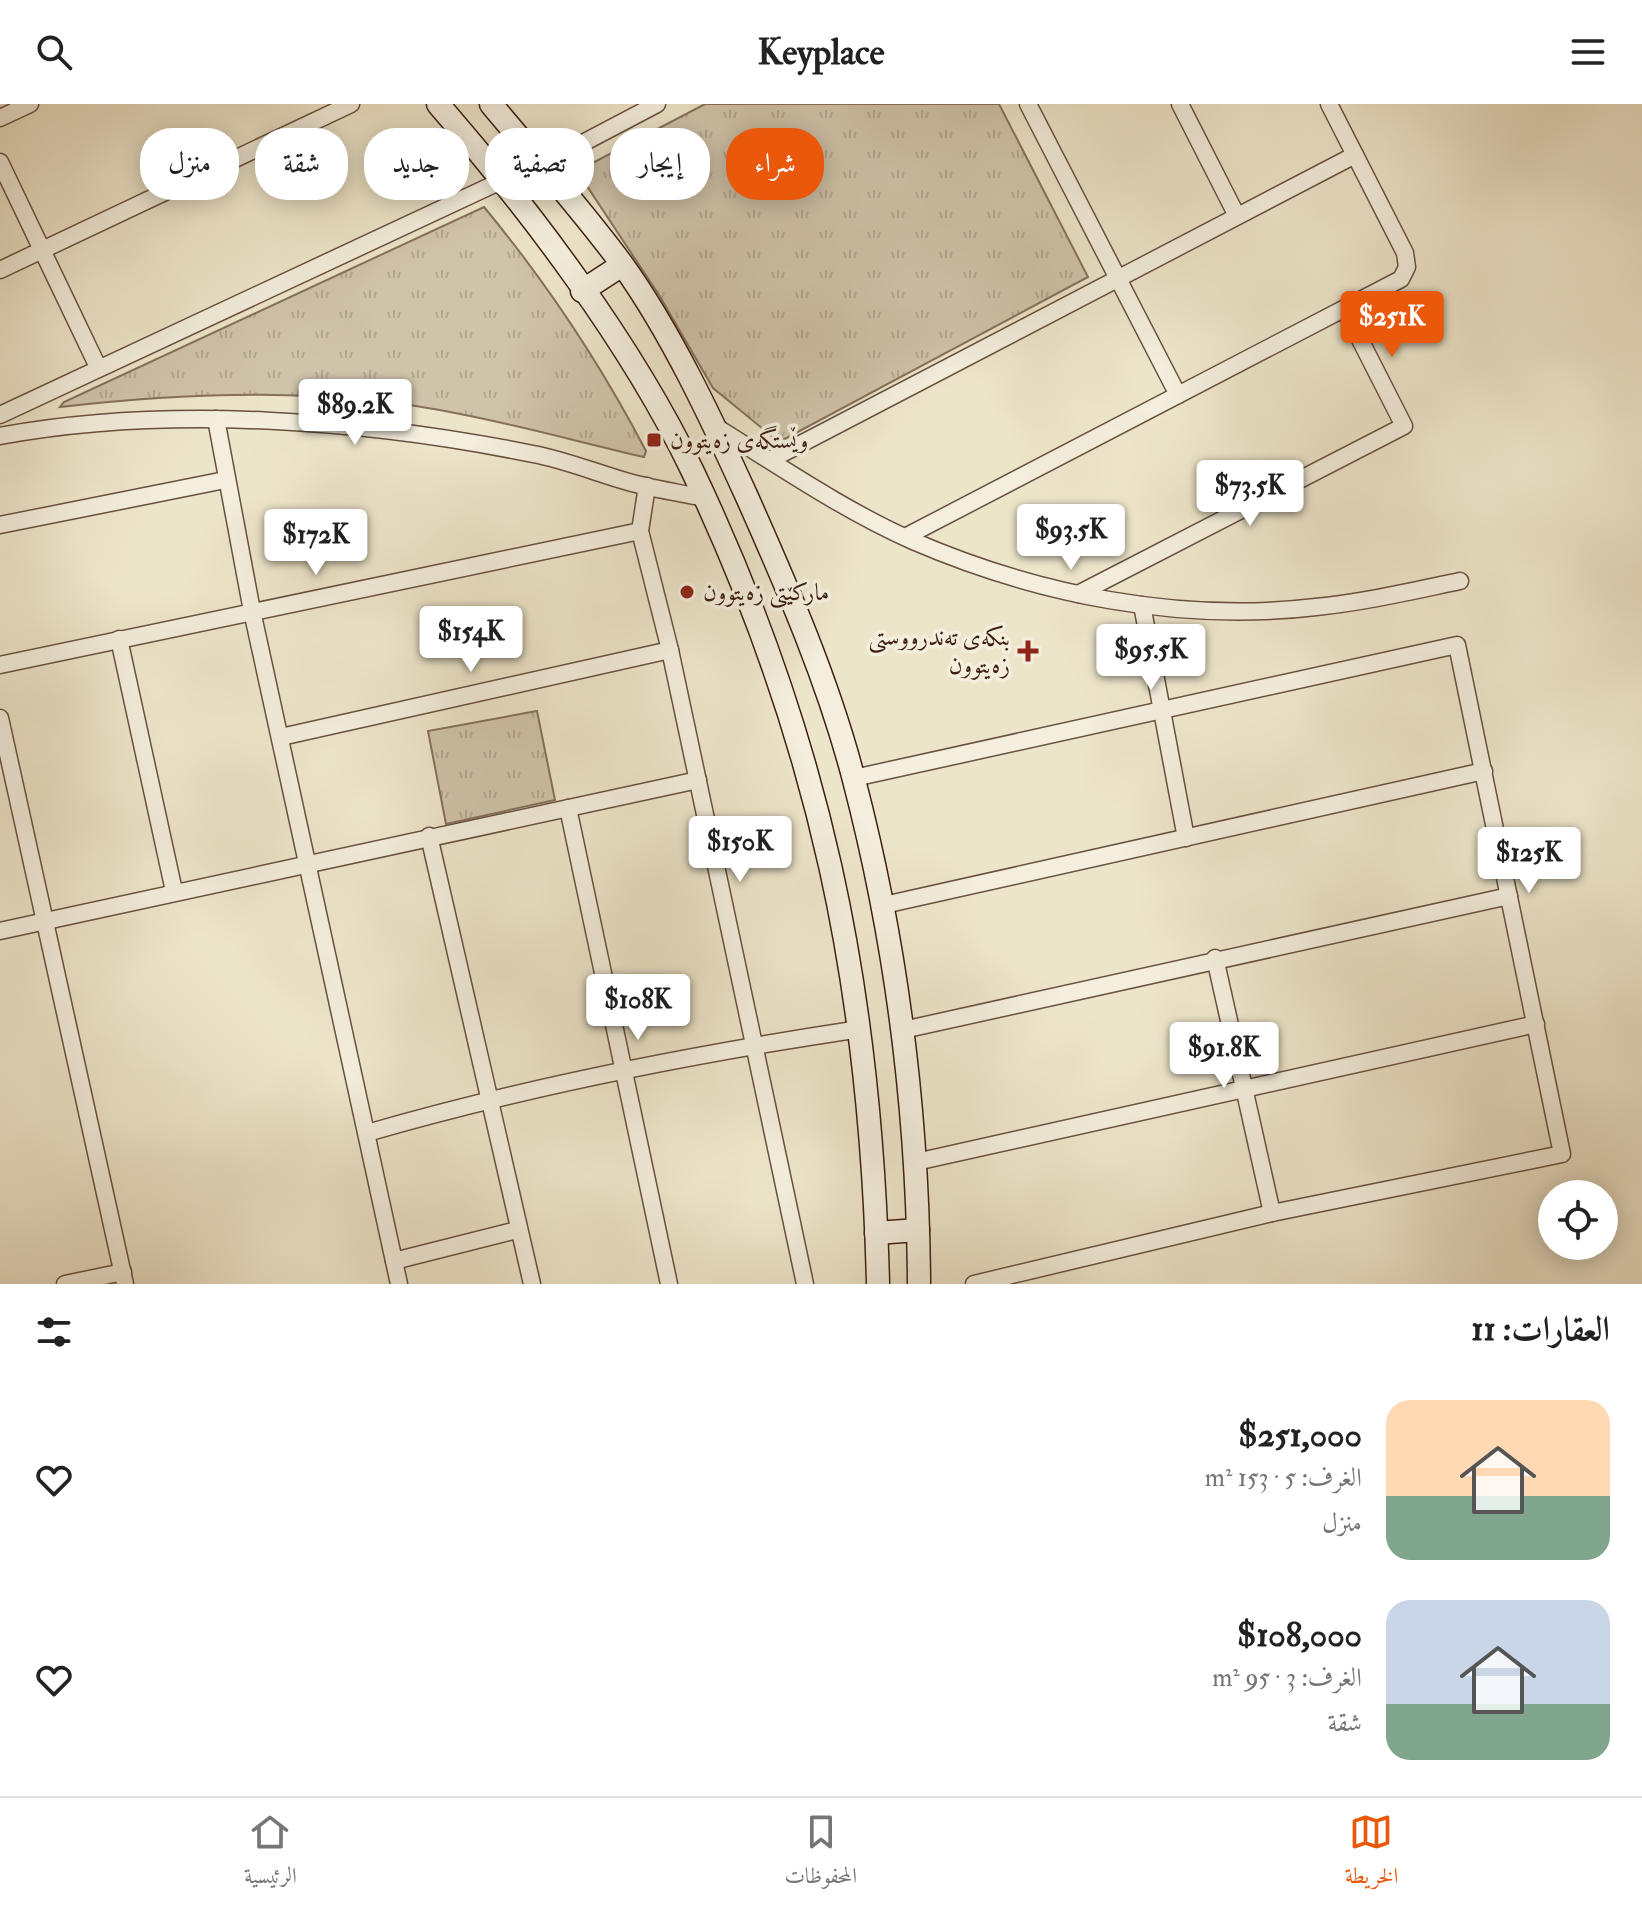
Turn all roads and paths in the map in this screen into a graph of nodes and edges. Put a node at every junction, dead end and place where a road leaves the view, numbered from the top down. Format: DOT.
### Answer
graph roads {
  1 [pos="30,104"];
  2 [pos="351,104"];
  3 [pos="438,104"];
  4 [pos="491,104"];
  5 [pos="656,104"];
  6 [pos="1028,104"];
  7 [pos="1180,104"];
  8 [pos="1329,104"];
  9 [pos="0,118"];
  10 [pos="511,128"];
  11 [pos="594,137"];
  12 [pos="1355,155"];
  13 [pos="485,161"];
  14 [pos="0,162"];
  15 [pos="485,188"];
  16 [pos="515,200"];
  17 [pos="569,200"];
  18 [pos="1237,216"];
  19 [pos="42,251"];
  20 [pos="622,265"];
  21 [pos="0,270"];
  22 [pos="1118,279"];
  23 [pos="582,291"];
  24 [pos="1345,310"];
  25 [pos="98,367"];
  26 [pos="1178,395"];
  27 [pos="0,415"];
  28 [pos="216,419"];
  29 [pos="712,424"];
  30 [pos="0,436"];
  31 [pos="770,460"];
  32 [pos="225,480"];
  33 [pos="647,486"];
  34 [pos="704,498"];
  35 [pos="0,525"];
  36 [pos="640,531"];
  37 [pos="905,537"];
  38 [pos="1460,581"];
  39 [pos="1078,594"];
  40 [pos="1142,605"];
  41 [pos="252,611"];
  42 [pos="119,639"];
  43 [pos="670,650"];
  44 [pos="0,665"];
  45 [pos="1162,710"];
  46 [pos="0,718"];
  47 [pos="281,737"];
  48 [pos="1484,771"];
  49 [pos="854,778"];
  50 [pos="698,780"];
  51 [pos="568,808"];
  52 [pos="429,836"];
  53 [pos="1186,838"];
  54 [pos="308,864"];
  55 [pos="174,891"];
  56 [pos="1509,896"];
  57 [pos="884,905"];
  58 [pos="45,921"];
  59 [pos="0,931"];
  60 [pos="1215,958"];
  61 [pos="1536,1024"];
  62 [pos="860,1029"];
  63 [pos="903,1030"];
  64 [pos="754,1045"];
  65 [pos="624,1072"];
  66 [pos="1245,1091"];
  67 [pos="488,1098"];
  68 [pos="367,1133"];
  69 [pos="916,1162"];
  70 [pos="1272,1213"];
  71 [pos="517,1230"];
  72 [pos="918,1230"];
  73 [pos="876,1233"];
  74 [pos="394,1261"];
  75 [pos="124,1278"];
  76 [pos="65,1284"];
  77 [pos="399,1284"];
  78 [pos="532,1284"];
  79 [pos="669,1284"];
  80 [pos="805,1284"];
  81 [pos="878,1284"];
  82 [pos="919,1284"];
  83 [pos="974,1284"];
  1 -- 9 [label="street"];
  2 -- 19 [label="street"];
  3 -- 13 [label="street"];
  4 -- 10 [label="street"];
  5 -- 11 [label="street"];
  6 -- 22 [label="street"];
  7 -- 18 [label="street"];
  8 -- 12 [label="street"];
  12 -- 18 [label="street"];
  12 -- 24 [label="street"];
  14 -- 19 [label="street"];
  15 -- 25 [label="street"];
  16 -- 23 [label="street"];
  17 -- 20 [label="street"];
  18 -- 22 [label="street"];
  19 -- 21 [label="street"];
  19 -- 25 [label="street"];
  20 -- 23 [label="street"];
  20 -- 29 [label="street"];
  22 -- 26 [label="street"];
  22 -- 31 [label="street"];
  23 -- 34 [label="street"];
  24 -- 26 [label="street"];
  24 -- 39 [label="street"];
  25 -- 27 [label="street"];
  26 -- 37 [label="street"];
  28 -- 30 [label="street"];
  28 -- 32 [label="street"];
  28 -- 33 [label="street"];
  29 -- 31 [label="street"];
  29 -- 49 [label="street"];
  31 -- 37 [label="street"];
  32 -- 35 [label="street"];
  32 -- 41 [label="street"];
  33 -- 34 [label="street"];
  33 -- 36 [label="street"];
  34 -- 62 [label="street"];
  36 -- 41 [label="street"];
  36 -- 43 [label="street"];
  37 -- 39 [label="street"];
  38 -- 40 [label="street"];
  39 -- 40 [label="street"];
  40 -- 45 [label="street"];
  41 -- 42 [label="street"];
  41 -- 47 [label="street"];
  42 -- 44 [label="street"];
  42 -- 55 [label="street"];
  43 -- 47 [label="street"];
  43 -- 50 [label="street"];
  45 -- 48 [label="street"];
  45 -- 49 [label="street"];
  45 -- 53 [label="street"];
  46 -- 58 [label="street"];
  47 -- 54 [label="street"];
  48 -- 53 [label="street"];
  48 -- 56 [label="street"];
  49 -- 57 [label="street"];
  50 -- 51 [label="street"];
  50 -- 64 [label="street"];
  51 -- 52 [label="street"];
  51 -- 65 [label="street"];
  52 -- 54 [label="street"];
  52 -- 67 [label="street"];
  53 -- 57 [label="street"];
  54 -- 55 [label="street"];
  54 -- 68 [label="street"];
  55 -- 58 [label="street"];
  56 -- 60 [label="street"];
  56 -- 61 [label="street"];
  57 -- 63 [label="street"];
  58 -- 59 [label="street"];
  58 -- 75 [label="street"];
  60 -- 63 [label="street"];
  60 -- 66 [label="street"];
  61 -- 66 [label="street"];
  61 -- 70 [label="street"];
  62 -- 64 [label="street"];
  62 -- 73 [label="street"];
  63 -- 69 [label="street"];
  64 -- 65 [label="street"];
  64 -- 80 [label="street"];
  65 -- 67 [label="street"];
  65 -- 79 [label="street"];
  66 -- 69 [label="street"];
  66 -- 70 [label="street"];
  67 -- 68 [label="street"];
  67 -- 71 [label="street"];
  68 -- 74 [label="street"];
  69 -- 72 [label="street"];
  70 -- 83 [label="street"];
  71 -- 74 [label="street"];
  71 -- 78 [label="street"];
  72 -- 73 [label="street"];
  72 -- 82 [label="street"];
  73 -- 81 [label="street"];
  74 -- 77 [label="street"];
  75 -- 76 [label="street"];
}
